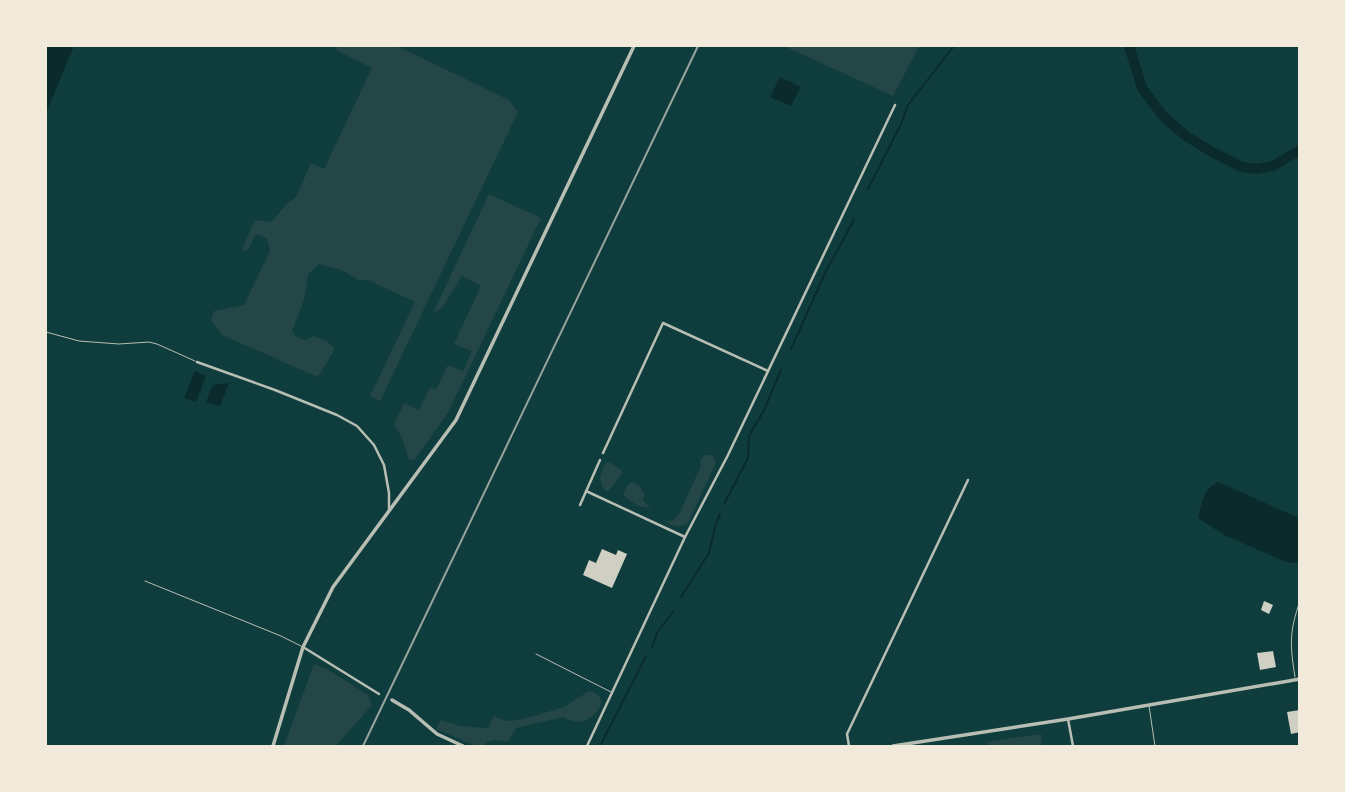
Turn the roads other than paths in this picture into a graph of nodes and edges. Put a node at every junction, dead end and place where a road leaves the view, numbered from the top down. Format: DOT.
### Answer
graph roads {
  1 [pos="634,46"];
  2 [pos="895,105"];
  3 [pos="46,332"];
  4 [pos="197,362"];
  5 [pos="768,371"];
  6 [pos="603,453"];
  7 [pos="600,460"];
  8 [pos="968,480"];
  9 [pos="586,491"];
  10 [pos="580,505"];
  11 [pos="389,511"];
  12 [pos="685,537"];
  13 [pos="145,580"];
  14 [pos="1300,601"];
  15 [pos="303,647"];
  16 [pos="536,654"];
  17 [pos="1298,679"];
  18 [pos="379,694"];
  19 [pos="613,694"];
  20 [pos="392,700"];
  21 [pos="1148,704"];
  22 [pos="1068,719"];
  23 [pos="273,747"];
  24 [pos="463,747"];
  25 [pos="587,747"];
  26 [pos="849,747"];
  27 [pos="893,747"];
  28 [pos="1073,747"];
  29 [pos="1155,747"];
  1 -- 11 [label="street"];
  2 -- 5 [label="street"];
  3 -- 4 [label="lane"];
  4 -- 11 [label="street"];
  5 -- 6 [label="street"];
  5 -- 12 [label="street"];
  7 -- 9 [label="street"];
  8 -- 26 [label="street"];
  9 -- 10 [label="street"];
  9 -- 12 [label="street"];
  11 -- 15 [label="street"];
  12 -- 19 [label="street"];
  13 -- 15 [label="lane"];
  14 -- 17 [label="lane"];
  15 -- 18 [label="street"];
  15 -- 23 [label="street"];
  16 -- 19 [label="lane"];
  17 -- 21 [label="street"];
  19 -- 25 [label="street"];
  20 -- 24 [label="street"];
  21 -- 22 [label="street"];
  21 -- 29 [label="lane"];
  22 -- 27 [label="street"];
  22 -- 28 [label="street"];
}
